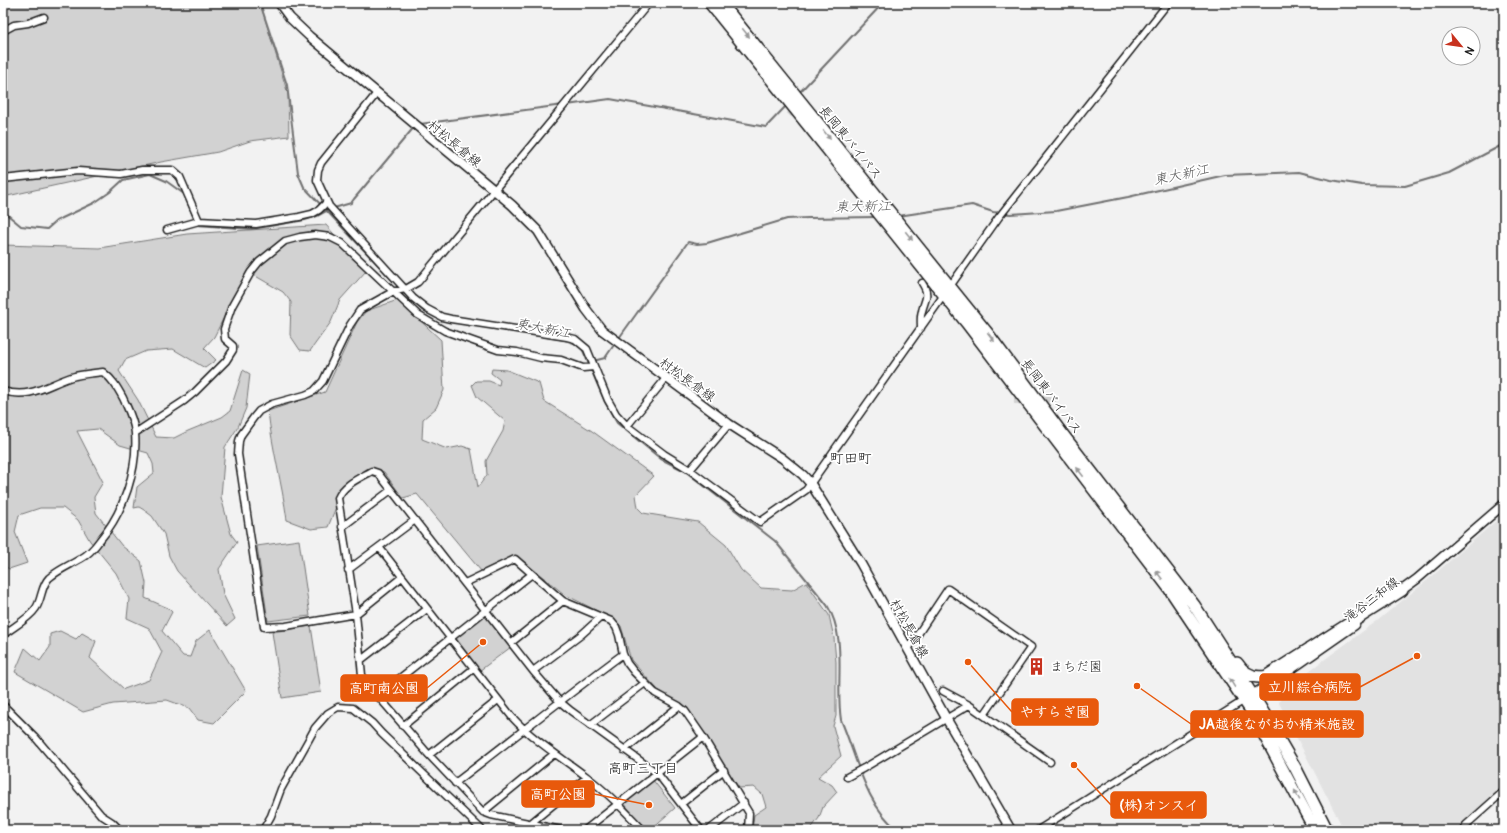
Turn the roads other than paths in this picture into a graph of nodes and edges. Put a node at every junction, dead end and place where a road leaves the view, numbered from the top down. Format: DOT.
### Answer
graph roads {
  1 [pos="279,3"];
  2 [pos="649,3"];
  3 [pos="710,3"];
  4 [pos="721,3"];
  5 [pos="1168,3"];
  6 [pos="44,17"];
  7 [pos="3,30"];
  8 [pos="376,93"];
  9 [pos="3,179"];
  10 [pos="494,191"];
  11 [pos="327,202"];
  12 [pos="199,221"];
  13 [pos="167,230"];
  14 [pos="922,283"];
  15 [pos="406,289"];
  16 [pos="394,291"];
  17 [pos="947,291"];
  18 [pos="920,328"];
  19 [pos="594,367"];
  20 [pos="666,378"];
  21 [pos="3,392"];
  22 [pos="729,424"];
  23 [pos="627,426"];
  24 [pos="135,433"];
  25 [pos="690,470"];
  26 [pos="811,484"];
  27 [pos="391,490"];
  28 [pos="1504,504"];
  29 [pos="415,520"];
  30 [pos="342,527"];
  31 [pos="379,547"];
  32 [pos="348,570"];
  33 [pos="532,574"];
  34 [pos="402,578"];
  35 [pos="465,583"];
  36 [pos="1402,590"];
  37 [pos="563,601"];
  38 [pos="1194,605"];
  39 [pos="427,609"];
  40 [pos="487,610"];
  41 [pos="356,614"];
  42 [pos="601,617"];
  43 [pos="3,635"];
  44 [pos="450,638"];
  45 [pos="512,642"];
  46 [pos="908,649"];
  47 [pos="623,654"];
  48 [pos="361,660"];
  49 [pos="473,669"];
  50 [pos="534,671"];
  51 [pos="645,683"];
  52 [pos="943,690"];
  53 [pos="377,696"];
  54 [pos="1247,698"];
  55 [pos="498,700"];
  56 [pos="559,701"];
  57 [pos="3,705"];
  58 [pos="969,705"];
  59 [pos="679,706"];
  60 [pos="984,715"];
  61 [pos="946,718"];
  62 [pos="590,725"];
  63 [pos="403,726"];
  64 [pos="524,730"];
  65 [pos="703,737"];
  66 [pos="624,750"];
  67 [pos="554,754"];
  68 [pos="429,755"];
  69 [pos="1050,762"];
  70 [pos="724,770"];
  71 [pos="657,773"];
  72 [pos="587,777"];
  73 [pos="847,777"];
  74 [pos="455,783"];
  75 [pos="1504,791"];
  76 [pos="619,803"];
  77 [pos="744,803"];
  78 [pos="681,804"];
  79 [pos="483,812"];
  80 [pos="531,823"];
  81 [pos="120,830"];
  82 [pos="263,830"];
  83 [pos="482,830"];
  84 [pos="561,830"];
  85 [pos="585,830"];
  86 [pos="643,830"];
  87 [pos="701,830"];
  88 [pos="709,830"];
  89 [pos="748,830"];
  90 [pos="1011,830"];
  91 [pos="1038,830"];
  92 [pos="1315,830"];
  93 [pos="1327,830"];
  94 [pos="1464,830"];
  1 -- 8 [label="main road, 村松長倉線"];
  2 -- 10 [label="street"];
  3 -- 17 [label="highway, 長岡東バイパス"];
  4 -- 17 [label="highway, 長岡東バイパス, one-way"];
  5 -- 17 [label="street"];
  6 -- 7 [label="street"];
  8 -- 10 [label="main road, 村松長倉線"];
  8 -- 11 [label="street"];
  9 -- 12 [label="street"];
  10 -- 15 [label="street"];
  10 -- 20 [label="main road, 村松長倉線"];
  11 -- 12 [label="street"];
  11 -- 15 [label="street"];
  12 -- 13 [label="street"];
  14 -- 18 [label="street"];
  15 -- 16 [label="street"];
  15 -- 19 [label="street"];
  16 -- 19 [label="street"];
  16 -- 24 [label="street"];
  16 -- 41 [label="street"];
  17 -- 18 [label="street"];
  17 -- 38 [label="highway, 長岡東バイパス, one-way"];
  54 -- 17 [label="highway, 長岡東バイパス, one-way"];
  18 -- 26 [label="street"];
  19 -- 23 [label="street"];
  20 -- 22 [label="main road, 村松長倉線"];
  20 -- 23 [label="street"];
  21 -- 24 [label="street"];
  22 -- 25 [label="street"];
  22 -- 26 [label="main road, 村松長倉線"];
  23 -- 25 [label="street"];
  24 -- 43 [label="street"];
  25 -- 26 [label="street"];
  26 -- 46 [label="main road, 村松長倉線"];
  27 -- 29 [label="street"];
  27 -- 30 [label="street"];
  27 -- 30 [label="street"];
  28 -- 36 [label="main road, 滝谷三和線"];
  29 -- 31 [label="street"];
  29 -- 35 [label="street"];
  30 -- 32 [label="street"];
  31 -- 32 [label="street"];
  31 -- 34 [label="street"];
  32 -- 41 [label="street"];
  33 -- 35 [label="street"];
  33 -- 37 [label="street"];
  33 -- 40 [label="street"];
  34 -- 39 [label="street"];
  34 -- 41 [label="street"];
  35 -- 40 [label="street"];
  36 -- 38 [label="highway"];
  36 -- 54 [label="main road, 滝谷三和線"];
  37 -- 42 [label="street"];
  37 -- 45 [label="street"];
  38 -- 54 [label="highway, 長岡東バイパス"];
  39 -- 44 [label="street"];
  39 -- 48 [label="street"];
  40 -- 44 [label="street"];
  40 -- 45 [label="street"];
  41 -- 48 [label="street"];
  42 -- 47 [label="street"];
  42 -- 50 [label="street"];
  44 -- 49 [label="street"];
  44 -- 53 [label="street"];
  45 -- 50 [label="street"];
  46 -- 60 [label="street"];
  46 -- 61 [label="main road, 村松長倉線"];
  47 -- 51 [label="street"];
  47 -- 56 [label="street"];
  48 -- 53 [label="street"];
  49 -- 55 [label="street"];
  49 -- 63 [label="street"];
  50 -- 56 [label="street"];
  51 -- 59 [label="street"];
  51 -- 62 [label="street"];
  52 -- 58 [label="street"];
  53 -- 63 [label="street"];
  54 -- 91 [label="street"];
  92 -- 54 [label="highway, 長岡東バイパス, one-way"];
  54 -- 93 [label="highway, 長岡東バイパス"];
  55 -- 64 [label="street"];
  55 -- 68 [label="street"];
  56 -- 62 [label="street"];
  56 -- 64 [label="street"];
  57 -- 81 [label="street"];
  58 -- 60 [label="street"];
  58 -- 61 [label="street"];
  59 -- 65 [label="street"];
  59 -- 66 [label="street"];
  60 -- 69 [label="street"];
  61 -- 73 [label="street"];
  61 -- 90 [label="main road, 村松長倉線"];
  62 -- 66 [label="street"];
  63 -- 68 [label="street"];
  64 -- 67 [label="street"];
  64 -- 74 [label="street"];
  65 -- 70 [label="street"];
  65 -- 71 [label="street"];
  66 -- 71 [label="street"];
  67 -- 72 [label="street"];
  67 -- 79 [label="street"];
  68 -- 74 [label="street"];
  70 -- 77 [label="street"];
  70 -- 78 [label="street"];
  71 -- 76 [label="street"];
  71 -- 78 [label="street"];
  72 -- 76 [label="street"];
  72 -- 80 [label="street"];
  74 -- 79 [label="street"];
  75 -- 94 [label="street"];
  76 -- 85 [label="street"];
  76 -- 86 [label="street"];
  77 -- 88 [label="street"];
  77 -- 89 [label="street"];
  78 -- 87 [label="street"];
  79 -- 80 [label="street"];
  80 -- 84 [label="street"];
  82 -- 83 [label="street"];
}
